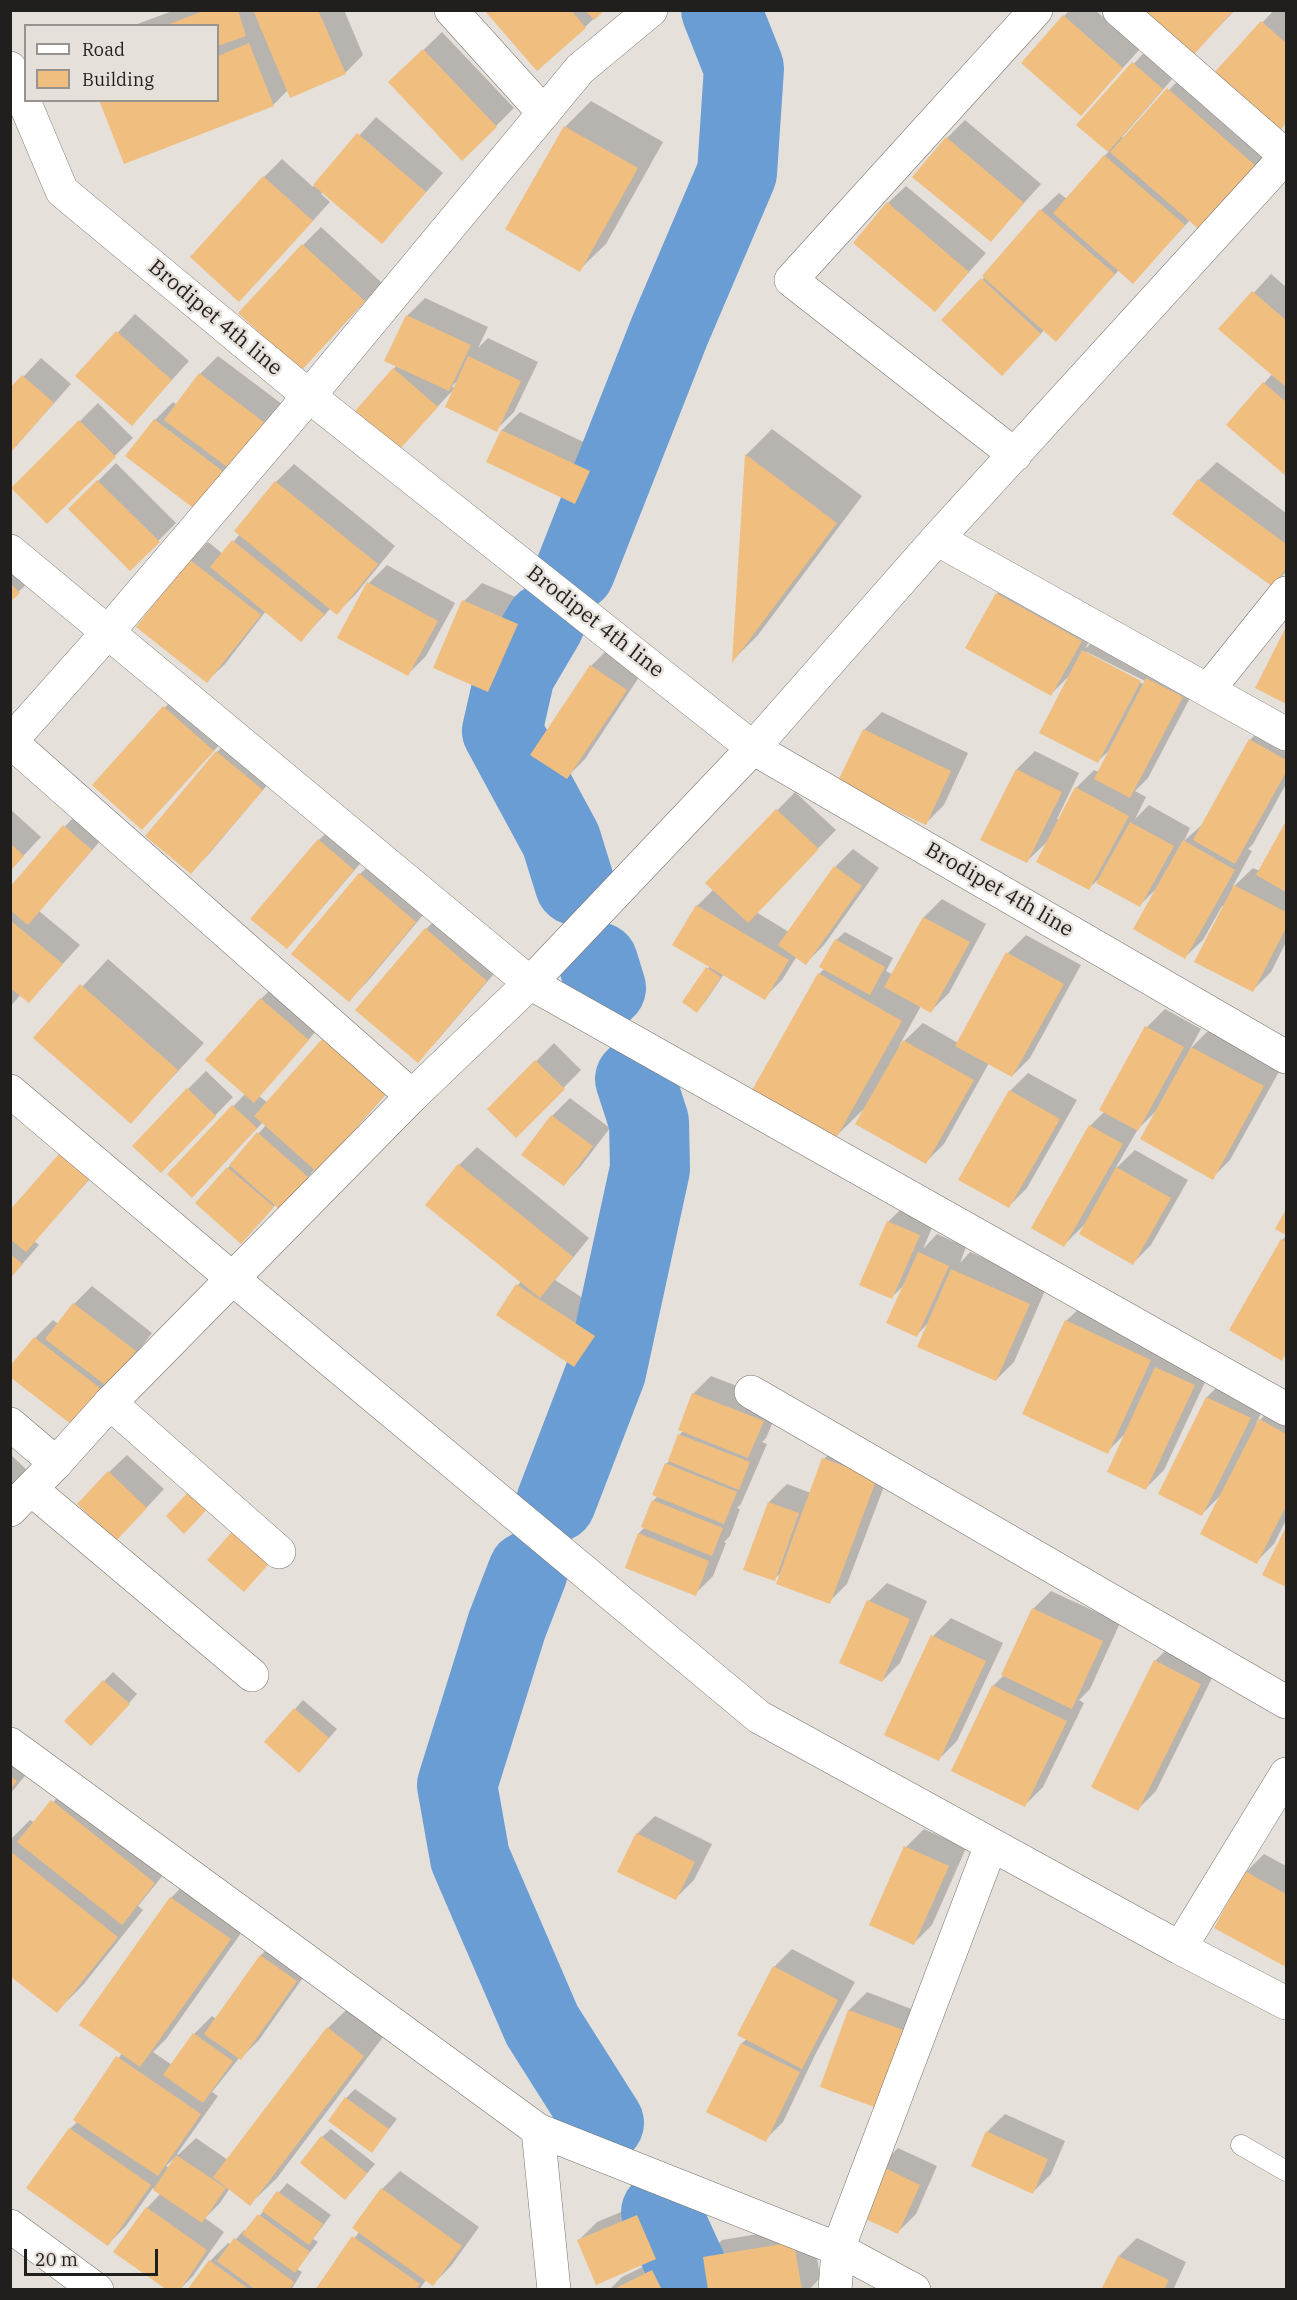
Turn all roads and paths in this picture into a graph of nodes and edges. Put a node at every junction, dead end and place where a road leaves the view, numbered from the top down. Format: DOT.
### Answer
graph roads {
  1 [pos="451,10"];
  2 [pos="651,10"];
  3 [pos="1036,10"];
  4 [pos="1119,10"];
  5 [pos="10,68"];
  6 [pos="24,101"];
  7 [pos="24,102"];
  8 [pos="544,113"];
  9 [pos="1286,156"];
  10 [pos="309,396"];
  11 [pos="1015,455"];
  12 [pos="936,539"];
  13 [pos="10,551"];
  14 [pos="1287,593"];
  15 [pos="107,633"];
  16 [pos="1208,690"];
  17 [pos="1287,734"];
  18 [pos="11,741"];
  19 [pos="753,748"];
  20 [pos="530,983"];
  21 [pos="1287,1057"];
  22 [pos="10,1090"];
  23 [pos="412,1096"];
  24 [pos="233,1279"];
  25 [pos="752,1392"];
  26 [pos="110,1403"];
  27 [pos="1287,1409"];
  28 [pos="10,1424"];
  29 [pos="56,1463"];
  30 [pos="21,1499"];
  31 [pos="279,1552"];
  32 [pos="252,1675"];
  33 [pos="1287,1701"];
  34 [pos="10,1744"];
  35 [pos="1287,1774"];
  36 [pos="991,1845"];
  37 [pos="1180,1948"];
  38 [pos="1287,2003"];
  39 [pos="538,2130"];
  40 [pos="1241,2145"];
  41 [pos="1287,2171"];
  42 [pos="10,2226"];
  43 [pos="838,2249"];
  44 [pos="97,2289"];
  45 [pos="554,2289"];
  46 [pos="835,2289"];
  47 [pos="914,2289"];
  1 -- 8 [label="street"];
  2 -- 8 [label="street"];
  3 -- 11 [label="street"];
  4 -- 9 [label="street"];
  5 -- 6 [label="street, Brodipet 4th line"];
  7 -- 10 [label="street, Brodipet 4th line"];
  8 -- 10 [label="street"];
  9 -- 11 [label="street"];
  10 -- 15 [label="street"];
  10 -- 19 [label="street, Brodipet 4th line"];
  11 -- 12 [label="street"];
  12 -- 16 [label="street"];
  12 -- 19 [label="street"];
  13 -- 15 [label="street"];
  14 -- 16 [label="street"];
  15 -- 18 [label="street"];
  15 -- 20 [label="street"];
  16 -- 17 [label="street"];
  18 -- 23 [label="street"];
  19 -- 20 [label="street"];
  19 -- 21 [label="street, Brodipet 4th line"];
  20 -- 23 [label="street"];
  20 -- 27 [label="street"];
  22 -- 24 [label="street"];
  23 -- 24 [label="street"];
  24 -- 26 [label="street"];
  24 -- 36 [label="street"];
  25 -- 33 [label="street"];
  26 -- 29 [label="street"];
  26 -- 31 [label="street"];
  28 -- 29 [label="street"];
  29 -- 30 [label="street"];
  30 -- 32 [label="street"];
  34 -- 39 [label="street"];
  35 -- 37 [label="street"];
  36 -- 37 [label="street"];
  36 -- 43 [label="street"];
  37 -- 38 [label="street"];
  39 -- 43 [label="street"];
  39 -- 45 [label="street"];
  40 -- 41 [label="lane"];
  42 -- 44 [label="street"];
  43 -- 46 [label="street"];
  43 -- 47 [label="street"];
}
